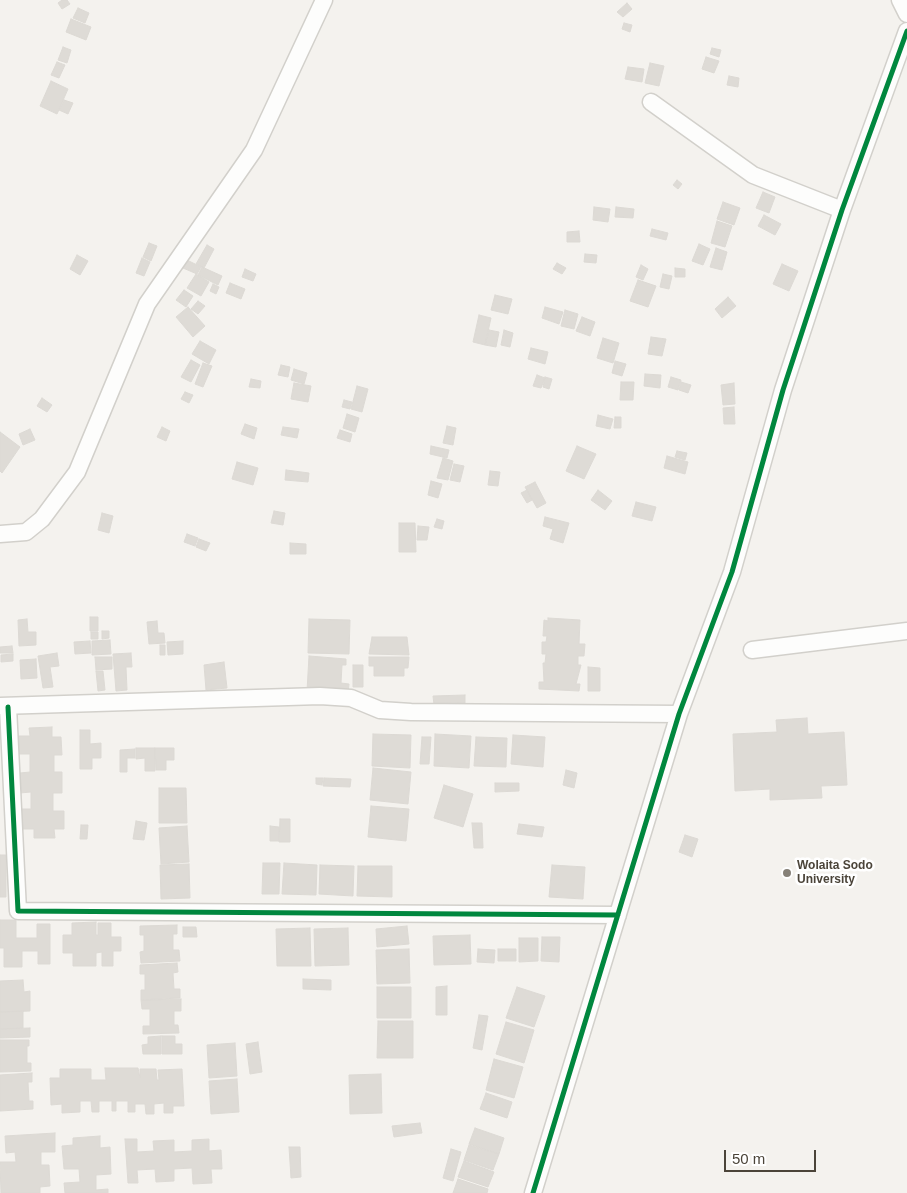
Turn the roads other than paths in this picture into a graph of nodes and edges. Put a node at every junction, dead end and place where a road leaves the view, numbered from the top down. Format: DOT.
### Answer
graph roads {
  1 [pos="324,0"];
  2 [pos="900,0"];
  3 [pos="907,14"];
  4 [pos="907,31"];
  5 [pos="651,102"];
  6 [pos="842,210"];
  7 [pos="0,534"];
  8 [pos="907,631"];
  9 [pos="752,650"];
  10 [pos="4,706"];
  11 [pos="679,714"];
  12 [pos="618,915"];
  13 [pos="532,1193"];
  1 -- 7 [label="street"];
  2 -- 3 [label="street"];
  4 -- 6 [label="street"];
  5 -- 6 [label="street"];
  6 -- 11 [label="street"];
  8 -- 9 [label="street"];
  10 -- 11 [label="street"];
  10 -- 12 [label="street"];
  11 -- 12 [label="street"];
  12 -- 13 [label="street"];
}
